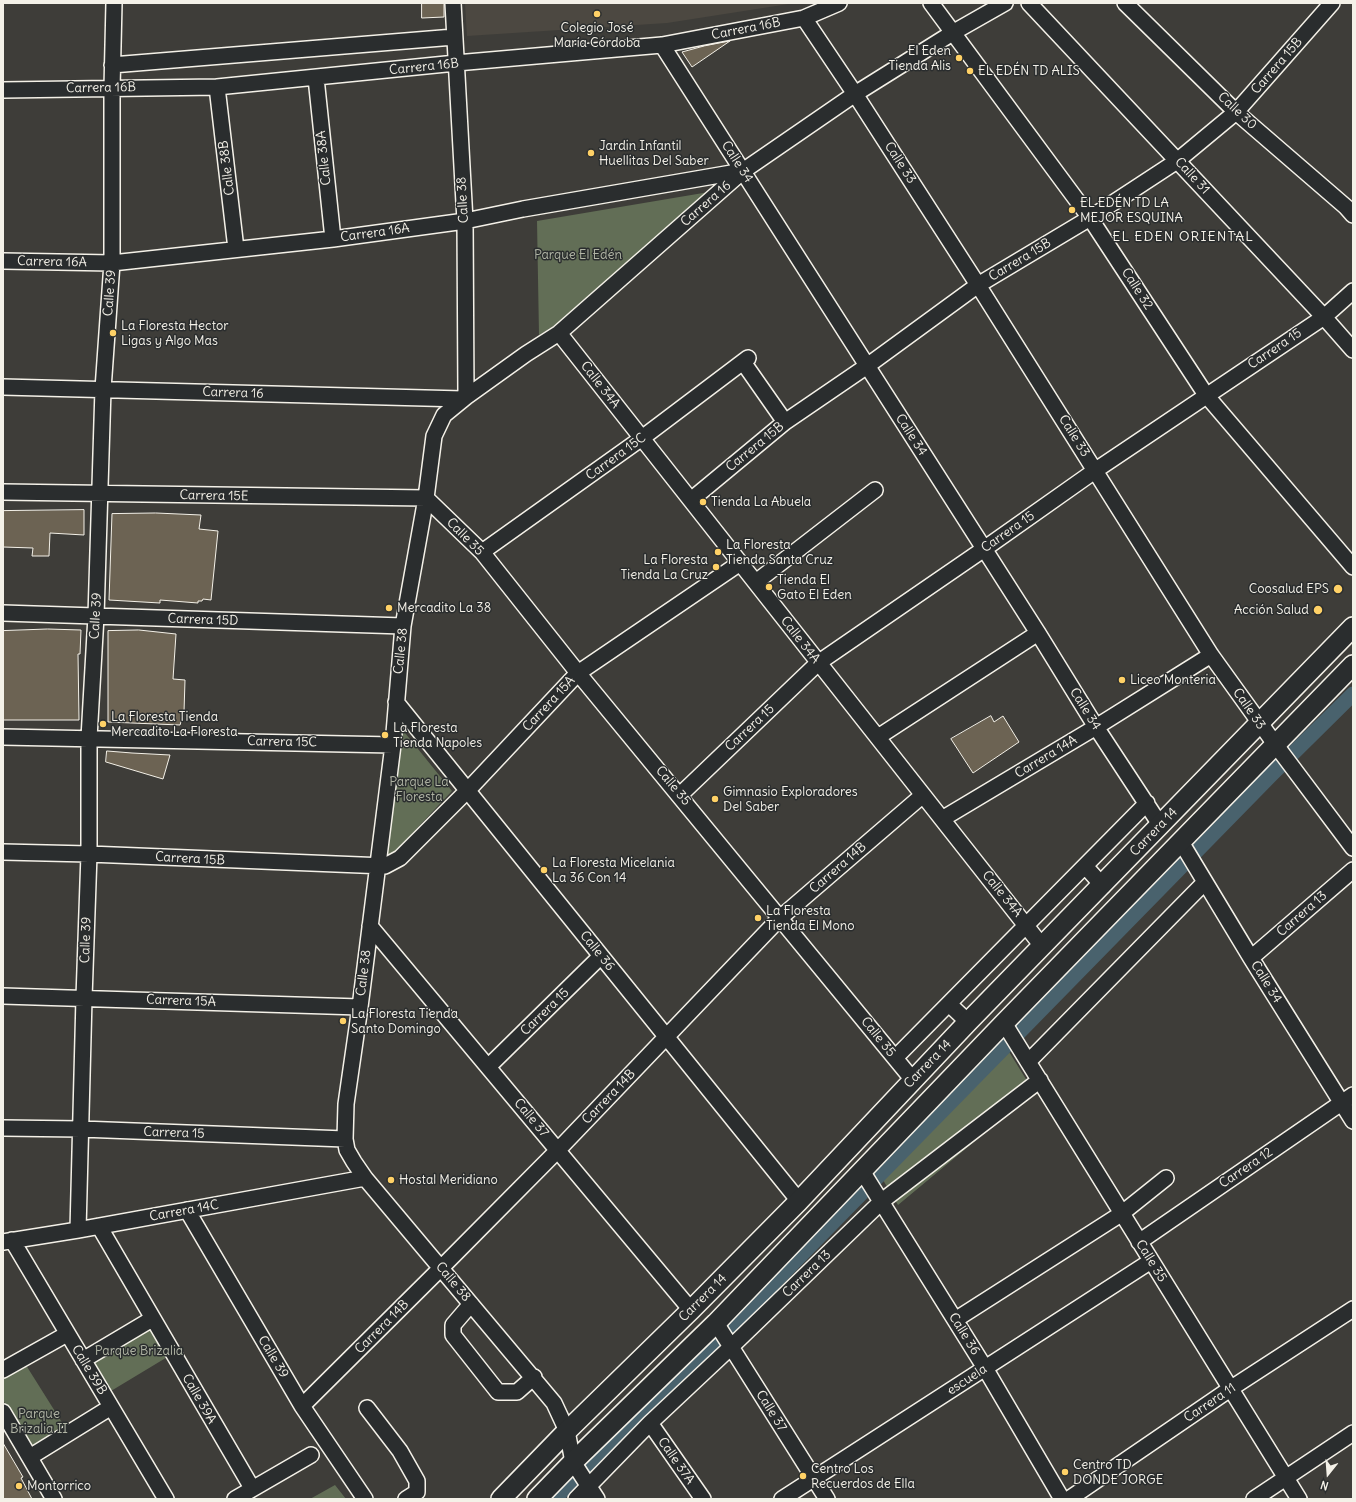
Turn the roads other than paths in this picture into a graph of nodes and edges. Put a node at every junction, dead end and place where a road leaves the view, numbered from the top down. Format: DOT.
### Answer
graph roads {
  1 [pos="114,3"];
  2 [pos="453,3"];
  3 [pos="839,3"];
  4 [pos="931,3"];
  5 [pos="1005,3"];
  6 [pos="1029,3"];
  7 [pos="1125,3"];
  8 [pos="1332,3"];
  9 [pos="804,18"];
  10 [pos="954,32"];
  11 [pos="454,37"];
  12 [pos="662,45"];
  13 [pos="456,63"];
  14 [pos="112,66"];
  15 [pos="316,78"];
  16 [pos="217,87"];
  17 [pos="3,90"];
  18 [pos="855,94"];
  19 [pos="112,95"];
  20 [pos="1236,112"];
  21 [pos="1177,161"];
  22 [pos="742,171"];
  23 [pos="1351,207"];
  24 [pos="1090,218"];
  25 [pos="465,221"];
  26 [pos="333,239"];
  27 [pos="236,249"];
  28 [pos="3,261"];
  29 [pos="112,263"];
  30 [pos="978,284"];
  31 [pos="1353,291"];
  32 [pos="1324,317"];
  33 [pos="559,333"];
  34 [pos="1353,350"];
  35 [pos="867,366"];
  36 [pos="3,387"];
  37 [pos="103,389"];
  38 [pos="1206,395"];
  39 [pos="464,398"];
  40 [pos="444,415"];
  41 [pos="785,422"];
  42 [pos="642,438"];
  43 [pos="1096,470"];
  44 [pos="875,490"];
  45 [pos="3,492"];
  46 [pos="100,495"];
  47 [pos="426,498"];
  48 [pos="691,500"];
  49 [pos="984,549"];
  50 [pos="482,552"];
  51 [pos="740,563"];
  52 [pos="1353,567"];
  53 [pos="756,582"];
  54 [pos="3,613"];
  55 [pos="96,616"];
  56 [pos="403,626"];
  57 [pos="1353,627"];
  58 [pos="1038,633"];
  59 [pos="1211,655"];
  60 [pos="818,663"];
  61 [pos="1353,665"];
  62 [pos="578,673"];
  63 [pos="396,702"];
  64 [pos="1260,724"];
  65 [pos="1096,727"];
  66 [pos="3,736"];
  67 [pos="878,737"];
  68 [pos="88,738"];
  69 [pos="393,745"];
  70 [pos="1279,750"];
  71 [pos="468,790"];
  72 [pos="680,795"];
  73 [pos="923,795"];
  74 [pos="1147,803"];
  75 [pos="942,819"];
  76 [pos="1161,826"];
  77 [pos="1185,847"];
  78 [pos="1353,848"];
  79 [pos="3,852"];
  80 [pos="89,854"];
  81 [pos="1085,866"];
  82 [pos="377,867"];
  83 [pos="1353,870"];
  84 [pos="1203,878"];
  85 [pos="1103,886"];
  86 [pos="780,918"];
  87 [pos="1027,925"];
  88 [pos="370,926"];
  89 [pos="1042,946"];
  90 [pos="602,956"];
  91 [pos="1251,958"];
  92 [pos="3,996"];
  93 [pos="84,998"];
  94 [pos="949,1004"];
  95 [pos="360,1007"];
  96 [pos="968,1022"];
  97 [pos="1007,1029"];
  98 [pos="666,1037"];
  99 [pos="1024,1056"];
  100 [pos="895,1058"];
  101 [pos="488,1067"];
  102 [pos="913,1080"];
  103 [pos="1040,1080"];
  104 [pos="1347,1099"];
  105 [pos="1353,1121"];
  106 [pos="3,1128"];
  107 [pos="81,1129"];
  108 [pos="345,1139"];
  109 [pos="558,1150"];
  110 [pos="866,1175"];
  111 [pos="365,1178"];
  112 [pos="1166,1178"];
  113 [pos="881,1199"];
  114 [pos="799,1201"];
  115 [pos="186,1210"];
  116 [pos="1121,1214"];
  117 [pos="99,1226"];
  118 [pos="78,1230"];
  119 [pos="7,1241"];
  120 [pos="1139,1242"];
  121 [pos="1151,1260"];
  122 [pos="441,1268"];
  123 [pos="472,1304"];
  124 [pos="1353,1309"];
  125 [pos="691,1310"];
  126 [pos="152,1319"];
  127 [pos="955,1320"];
  128 [pos="719,1327"];
  129 [pos="67,1334"];
  130 [pos="730,1346"];
  131 [pos="83,1360"];
  132 [pos="985,1368"];
  133 [pos="3,1370"];
  134 [pos="534,1377"];
  135 [pos="1230,1388"];
  136 [pos="302,1406"];
  137 [pos="111,1407"];
  138 [pos="367,1408"];
  139 [pos="3,1412"];
  140 [pos="650,1423"];
  141 [pos="567,1431"];
  142 [pos="1353,1433"];
  143 [pos="311,1455"];
  144 [pos="30,1457"];
  145 [pos="582,1475"];
  146 [pos="1286,1478"];
  147 [pos="814,1479"];
  148 [pos="252,1488"];
  149 [pos="162,1498"];
  150 [pos="54,1499"];
  151 [pos="235,1499"];
  152 [pos="365,1499"];
  153 [pos="406,1499"];
  154 [pos="501,1499"];
  155 [pos="537,1499"];
  156 [pos="576,1499"];
  157 [pos="597,1499"];
  158 [pos="703,1499"];
  159 [pos="782,1499"];
  160 [pos="827,1499"];
  161 [pos="1062,1499"];
  162 [pos="1069,1499"];
  163 [pos="1254,1499"];
  164 [pos="1299,1499"];
  1 -- 14 [label="street, Calle 39"];
  2 -- 11 [label="street, Calle 38"];
  3 -- 9 [label="street, Carrera 16B"];
  4 -- 10 [label="street, Calle 32"];
  5 -- 10 [label="street, Carrera 16"];
  6 -- 21 [label="street, Calle 31"];
  7 -- 20 [label="street, Calle 30"];
  8 -- 20 [label="street, Carrera 15B"];
  9 -- 12 [label="street, Carrera 16B"];
  9 -- 18 [label="street, Calle 33"];
  10 -- 18 [label="street, Carrera 16"];
  10 -- 24 [label="street, Calle 32"];
  11 -- 13 [label="street, Calle 38"];
  11 -- 14 [label="street, Carrera 16B"];
  12 -- 13 [label="street, Carrera 16B"];
  12 -- 22 [label="street, Calle 34"];
  13 -- 15 [label="street, Carrera 16B"];
  13 -- 25 [label="street, Calle 38"];
  14 -- 19 [label="street, Calle 39"];
  15 -- 16 [label="street, Carrera 16B"];
  15 -- 26 [label="street, Calle 38A"];
  16 -- 19 [label="street, Carrera 16B"];
  16 -- 27 [label="street, Calle 38B"];
  17 -- 19 [label="street, Carrera 16B"];
  18 -- 22 [label="street, Carrera 16"];
  18 -- 30 [label="street, Calle 33"];
  19 -- 29 [label="street, Calle 39"];
  20 -- 21 [label="street, Carrera 15B"];
  20 -- 23 [label="street, Calle 30"];
  21 -- 24 [label="street, Carrera 15B"];
  21 -- 32 [label="street, Calle 31"];
  22 -- 25 [label="street, Carrera 16A"];
  22 -- 33 [label="street, Carrera 16"];
  22 -- 35 [label="street, Calle 34"];
  24 -- 30 [label="street, Carrera 15B"];
  24 -- 38 [label="street, Calle 32"];
  25 -- 26 [label="street, Carrera 16A"];
  25 -- 39 [label="street, Calle 38"];
  26 -- 27 [label="street, Carrera 16A"];
  27 -- 29 [label="street, Carrera 16A"];
  28 -- 29 [label="street, Carrera 16A"];
  29 -- 37 [label="street, Calle 39"];
  30 -- 35 [label="street, Carrera 15B"];
  30 -- 43 [label="street, Calle 33"];
  31 -- 32 [label="street, Carrera 15"];
  32 -- 34 [label="street, Calle 31"];
  32 -- 38 [label="street, Carrera 15"];
  33 -- 39 [label="street, Carrera 16"];
  33 -- 42 [label="street, Calle 34A"];
  35 -- 41 [label="street, Carrera 15B"];
  35 -- 49 [label="street, Calle 34"];
  36 -- 37 [label="street, Carrera 16"];
  37 -- 39 [label="street, Carrera 16"];
  37 -- 46 [label="street, Calle 39"];
  38 -- 43 [label="street, Carrera 15"];
  38 -- 52 [label="street, Calle 32"];
  39 -- 40 [label="street, Carrera 16"];
  40 -- 47 [label="street, Calle 38"];
  41 -- 42 [label="street, Carrera 15C"];
  41 -- 48 [label="street, Carrera 15B"];
  42 -- 48 [label="street, Calle 34A"];
  42 -- 50 [label="street, Carrera 15C"];
  43 -- 49 [label="street, Carrera 15"];
  43 -- 59 [label="street, Calle 33"];
  44 -- 53 [label="street"];
  45 -- 46 [label="street, Carrera 15E"];
  46 -- 47 [label="street, Carrera 15E"];
  46 -- 55 [label="street, Calle 39"];
  47 -- 50 [label="street, Calle 35"];
  47 -- 56 [label="street, Calle 38"];
  48 -- 51 [label="street, Calle 34A"];
  49 -- 58 [label="street, Calle 34"];
  49 -- 60 [label="street, Carrera 15"];
  50 -- 62 [label="street, Calle 35"];
  51 -- 53 [label="street, Calle 34A"];
  51 -- 62 [label="street, Carrera 15A"];
  53 -- 60 [label="street, Calle 34A"];
  54 -- 55 [label="street, Carrera 15D"];
  55 -- 56 [label="street, Carrera 15D"];
  55 -- 68 [label="street, Calle 39"];
  56 -- 63 [label="street, Calle 38"];
  57 -- 64 [label="main road, Carrera 14"];
  58 -- 65 [label="street, Calle 34"];
  58 -- 67 [label="street"];
  59 -- 64 [label="street, Calle 33"];
  59 -- 65 [label="street, Carrera 14A"];
  60 -- 67 [label="street, Calle 34A"];
  60 -- 72 [label="street, Carrera 15"];
  61 -- 70 [label="main road, Carrera 14"];
  62 -- 71 [label="street, Carrera 15A"];
  62 -- 72 [label="street, Calle 35"];
  63 -- 69 [label="street, Calle 38"];
  63 -- 71 [label="street, Calle 36"];
  64 -- 70 [label="street, Calle 33"];
  64 -- 76 [label="main road, Carrera 14"];
  65 -- 74 [label="street, Calle 34"];
  65 -- 75 [label="street, Carrera 14A"];
  66 -- 68 [label="street, Carrera 15C"];
  67 -- 73 [label="street, Calle 34A"];
  68 -- 69 [label="street, Carrera 15C"];
  68 -- 80 [label="street, Calle 39"];
  69 -- 82 [label="street, Calle 38"];
  70 -- 77 [label="main road, Carrera 14"];
  70 -- 78 [label="street, Calle 33"];
  71 -- 82 [label="street, Carrera 15A"];
  71 -- 90 [label="street, Calle 36"];
  72 -- 86 [label="street, Calle 35"];
  73 -- 75 [label="street, Calle 34A"];
  73 -- 86 [label="street, Carrera 14B"];
  74 -- 76 [label="street, Calle 34"];
  74 -- 81 [label="street"];
  75 -- 87 [label="street, Calle 34A"];
  76 -- 85 [label="main road, Carrera 14"];
  77 -- 84 [label="street, Calle 34"];
  77 -- 97 [label="main road, Carrera 14"];
  79 -- 80 [label="street, Carrera 15B"];
  80 -- 82 [label="street, Carrera 15B"];
  80 -- 93 [label="street, Calle 39"];
  81 -- 85 [label="street"];
  81 -- 87 [label="street"];
  82 -- 88 [label="street, Calle 38"];
  83 -- 91 [label="street, Carrera 13"];
  84 -- 91 [label="street, Calle 34"];
  84 -- 99 [label="street"];
  85 -- 89 [label="main road, Carrera 14"];
  86 -- 98 [label="street, Carrera 14B"];
  86 -- 100 [label="street, Calle 35"];
  87 -- 89 [label="street, Calle 34A"];
  87 -- 94 [label="street"];
  88 -- 95 [label="street, Calle 38"];
  88 -- 101 [label="street, Calle 37"];
  89 -- 96 [label="main road, Carrera 14"];
  90 -- 98 [label="street, Calle 36"];
  90 -- 101 [label="street, Carrera 15"];
  91 -- 104 [label="street, Calle 34"];
  92 -- 93 [label="street, Carrera 15A"];
  93 -- 95 [label="street, Carrera 15A"];
  93 -- 107 [label="street, Calle 39"];
  94 -- 96 [label="street"];
  94 -- 100 [label="street"];
  95 -- 108 [label="street, Calle 38"];
  96 -- 102 [label="main road, Carrera 14"];
  97 -- 99 [label="street, Calle 35"];
  97 -- 110 [label="main road, Carrera 14"];
  98 -- 109 [label="street, Carrera 14B"];
  98 -- 114 [label="street, Calle 36"];
  99 -- 103 [label="street, Calle 35"];
  100 -- 102 [label="street, Calle 35"];
  101 -- 109 [label="street, Calle 37"];
  102 -- 114 [label="main road, Carrera 14"];
  103 -- 113 [label="street, Carrera 13"];
  103 -- 116 [label="street, Calle 35"];
  104 -- 105 [label="street, Calle 34"];
  104 -- 120 [label="street, Carrera 12"];
  106 -- 107 [label="street, Carrera 15"];
  107 -- 108 [label="street, Carrera 15"];
  107 -- 118 [label="street, Calle 39"];
  108 -- 111 [label="street, Calle 38"];
  109 -- 122 [label="street, Carrera 14B"];
  109 -- 125 [label="street, Calle 37"];
  110 -- 113 [label="street, Calle 36"];
  110 -- 128 [label="main road, Carrera 14"];
  111 -- 115 [label="street, Carrera 14C"];
  111 -- 122 [label="street, Calle 38"];
  112 -- 116 [label="street"];
  113 -- 127 [label="street, Calle 36"];
  113 -- 130 [label="street, Carrera 13"];
  114 -- 125 [label="main road, Carrera 14"];
  115 -- 117 [label="street, Carrera 14C"];
  115 -- 136 [label="street, Calle 39"];
  116 -- 120 [label="street, Calle 35"];
  116 -- 127 [label="street"];
  117 -- 118 [label="street, Carrera 14C"];
  117 -- 126 [label="street, Calle 39A"];
  118 -- 119 [label="street, Carrera 14C"];
  119 -- 129 [label="street, Calle 39B"];
  120 -- 121 [label="street, Calle 35"];
  121 -- 132 [label="street, escuela"];
  121 -- 135 [label="street, Calle 35"];
  122 -- 123 [label="street, Calle 38"];
  122 -- 136 [label="street, Carrera 14B"];
  123 -- 134 [label="street, Calle 38"];
  123 -- 134 [label="street"];
  124 -- 135 [label="street, Carrera 11"];
  125 -- 141 [label="main road, Carrera 14"];
  126 -- 131 [label="street"];
  126 -- 148 [label="street, Calle 39A"];
  127 -- 132 [label="street, Calle 36"];
  128 -- 130 [label="street, Calle 37"];
  128 -- 145 [label="main road, Carrera 14"];
  129 -- 131 [label="street, Calle 39B"];
  129 -- 133 [label="street"];
  130 -- 140 [label="street, Carrera 13"];
  130 -- 147 [label="street, Calle 37"];
  131 -- 137 [label="street, Calle 39B"];
  132 -- 147 [label="street, escuela"];
  132 -- 161 [label="street, Calle 36"];
  134 -- 141 [label="street, Calle 38"];
  135 -- 146 [label="street, Calle 35"];
  135 -- 162 [label="street, Carrera 11"];
  136 -- 152 [label="street, Calle 39"];
  137 -- 144 [label="street"];
  137 -- 149 [label="street, Calle 39B"];
  138 -- 153 [label="street"];
  139 -- 144 [label="street"];
  140 -- 145 [label="street, Carrera 13"];
  140 -- 158 [label="street, Calle 37A"];
  141 -- 145 [label="street, Calle 38"];
  141 -- 154 [label="main road, Carrera 14"];
  142 -- 146 [label="street"];
  143 -- 148 [label="street"];
  144 -- 150 [label="street"];
  145 -- 155 [label="main road, Carrera 14"];
  145 -- 156 [label="street, Carrera 13"];
  145 -- 157 [label="street, Calle 38"];
  146 -- 163 [label="street"];
  146 -- 164 [label="street, Calle 35"];
  147 -- 159 [label="street, escuela"];
  147 -- 160 [label="street, Calle 37"];
  148 -- 151 [label="street"];
}
